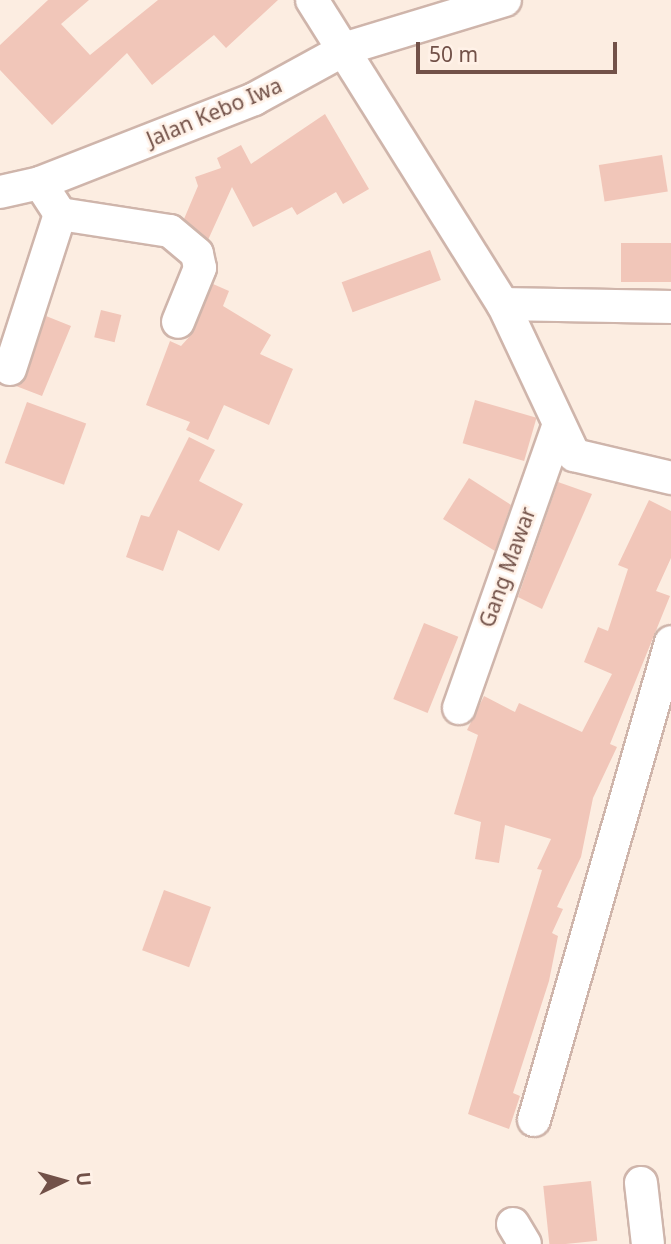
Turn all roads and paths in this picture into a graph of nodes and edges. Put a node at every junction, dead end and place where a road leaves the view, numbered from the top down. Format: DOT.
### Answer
graph roads {
  1 [pos="312,0"];
  2 [pos="505,0"];
  3 [pos="347,48"];
  4 [pos="40,183"];
  5 [pos="0,192"];
  6 [pos="60,214"];
  7 [pos="503,304"];
  8 [pos="671,307"];
  9 [pos="178,322"];
  10 [pos="10,369"];
  11 [pos="558,426"];
  12 [pos="671,478"];
  13 [pos="671,642"];
  14 [pos="459,708"];
  15 [pos="534,1120"];
  16 [pos="641,1183"];
  17 [pos="648,1244"];
  1 -- 3 [label="street"];
  2 -- 3 [label="street, Jalan Kebo Iwa"];
  3 -- 4 [label="street, Jalan Kebo Iwa"];
  3 -- 7 [label="street"];
  4 -- 5 [label="street, Jalan Kebo Iwa"];
  4 -- 6 [label="street"];
  6 -- 9 [label="street"];
  6 -- 10 [label="street"];
  7 -- 8 [label="street"];
  7 -- 11 [label="street"];
  11 -- 12 [label="street"];
  11 -- 14 [label="street, Gang Mawar"];
  13 -- 15 [label="street"];
  16 -- 17 [label="street"];
}
